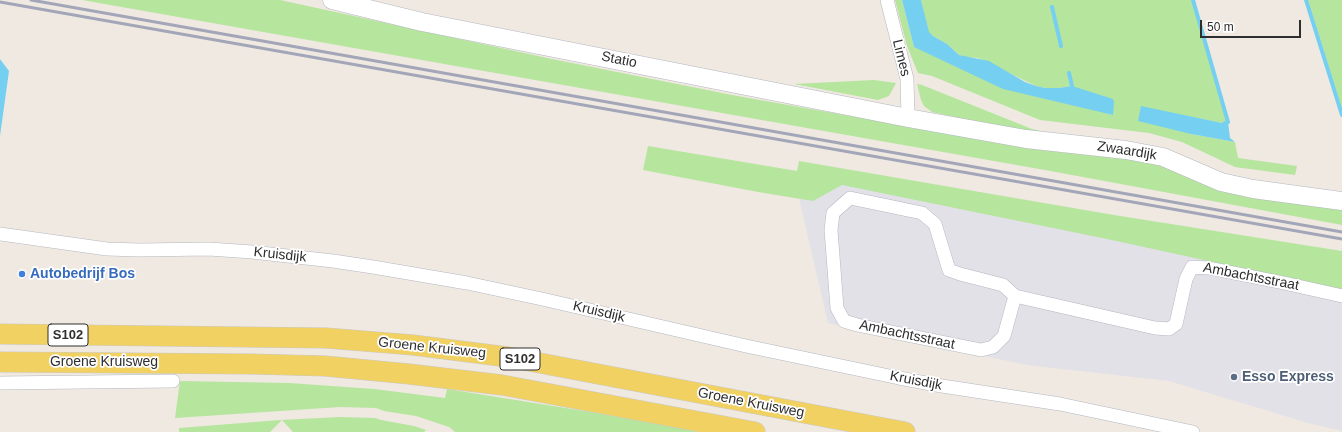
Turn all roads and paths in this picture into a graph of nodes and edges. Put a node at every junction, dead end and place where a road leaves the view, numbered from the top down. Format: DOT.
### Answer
graph roads {
  1 [pos="332,0"];
  2 [pos="887,0"];
  3 [pos="908,118"];
  4 [pos="1342,201"];
  5 [pos="0,234"];
  6 [pos="1015,296"];
  7 [pos="1342,296"];
  8 [pos="0,334"];
  9 [pos="0,362"];
  10 [pos="173,381"];
  11 [pos="0,384"];
  12 [pos="755,432"];
  13 [pos="905,432"];
  14 [pos="1192,432"];
  1 -- 3 [label="street, Statio"];
  2 -- 3 [label="street, Limes"];
  3 -- 4 [label="street, Zwaardijk"];
  5 -- 14 [label="street, Kruisdijk"];
  6 -- 6 [label="street, Ambachtsstraat"];
  6 -- 7 [label="street, Ambachtsstraat"];
  8 -- 13 [label="main road, Groene Kruisweg / S102"];
  9 -- 12 [label="main road, Groene Kruisweg / S102"];
  10 -- 11 [label="street, Groene Kruisweg"];
}
